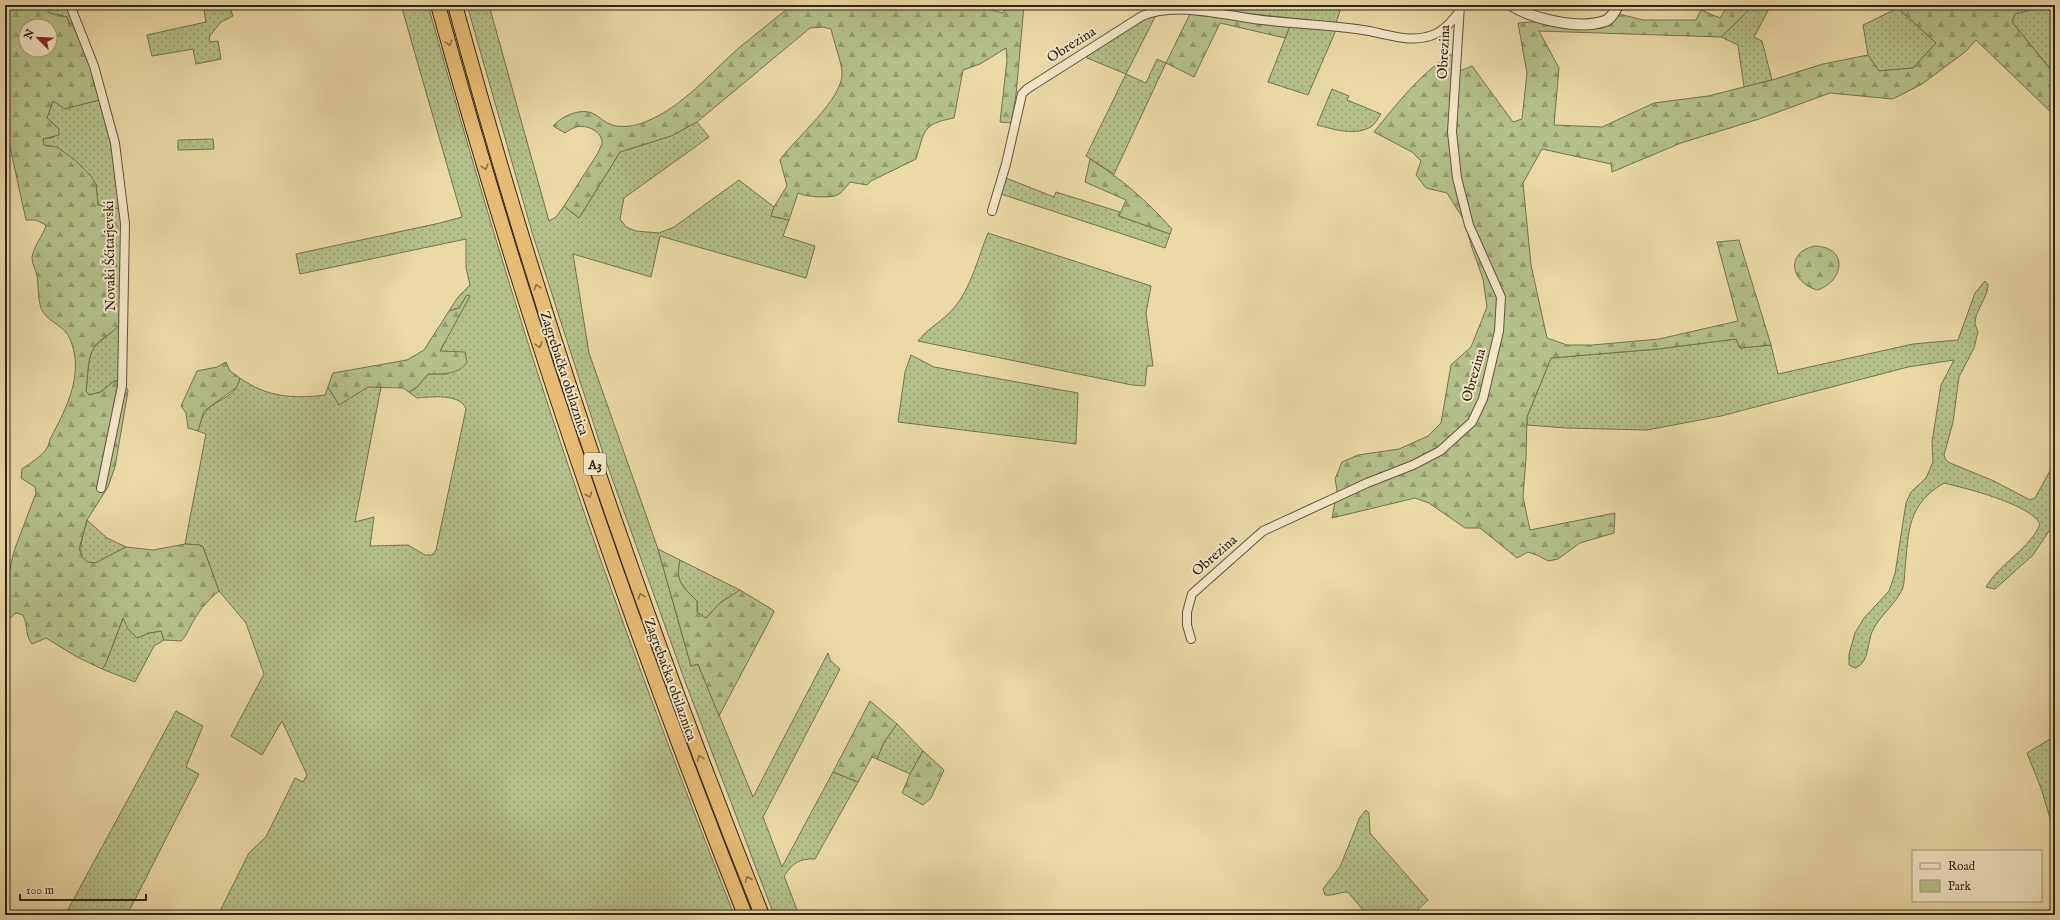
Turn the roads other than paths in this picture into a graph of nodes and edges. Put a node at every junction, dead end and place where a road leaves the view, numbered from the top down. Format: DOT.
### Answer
graph roads {
  1 [pos="70,5"];
  2 [pos="438,5"];
  3 [pos="455,5"];
  4 [pos="1511,5"];
  5 [pos="1618,5"];
  6 [pos="1460,8"];
  7 [pos="992,212"];
  8 [pos="101,488"];
  9 [pos="1191,639"];
  10 [pos="745,915"];
  11 [pos="762,915"];
  1 -- 8 [label="street, Novaki Šćitarjevski"];
  2 -- 10 [label="highway, Zagrebačka obilaznica / A3, one-way"];
  11 -- 3 [label="highway, Zagrebačka obilaznica / A3, one-way"];
  4 -- 5 [label="street"];
  6 -- 7 [label="street, Obrezina"];
  6 -- 9 [label="street, Obrezina"];
}
